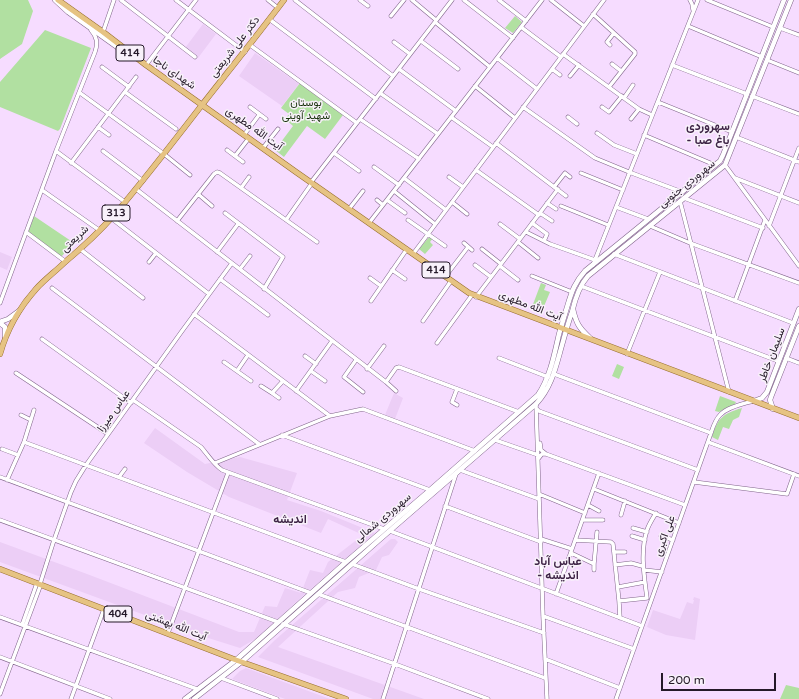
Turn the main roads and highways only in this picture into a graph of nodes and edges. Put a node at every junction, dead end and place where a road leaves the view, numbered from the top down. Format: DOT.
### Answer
graph roads {
  1 [pos="56,0"];
  2 [pos="284,0"];
  3 [pos="784,0"];
  4 [pos="791,0"];
  5 [pos="144,63"];
  6 [pos="750,96"];
  7 [pos="202,105"];
  8 [pos="612,252"];
  9 [pos="573,308"];
  10 [pos="799,309"];
  11 [pos="19,310"];
  12 [pos="0,322"];
  13 [pos="799,326"];
  14 [pos="562,331"];
  15 [pos="5,337"];
  16 [pos="592,340"];
  17 [pos="0,354"];
  18 [pos="754,401"];
  19 [pos="773,408"];
  20 [pos="799,418"];
  21 [pos="384,529"];
  22 [pos="390,531"];
  23 [pos="0,568"];
  24 [pos="239,661"];
  25 [pos="185,699"];
  26 [pos="194,699"];
  27 [pos="346,699"];
  1 -- 5 [label="main road, شهدای ناجا / 414"];
  1 -- 5 [label="main road"];
  2 -- 7 [label="main road, دکتر علی شریعتی / 313"];
  3 -- 6 [label="main road, سهروردی جنوبی"];
  4 -- 6 [label="main road, سهروردی جنوبی"];
  5 -- 7 [label="main road, شهدای ناجا / 414"];
  6 -- 8 [label="main road, سهروردی جنوبی"];
  6 -- 8 [label="main road, سهروردی جنوبی"];
  7 -- 11 [label="main road, شریعتی / 313"];
  7 -- 14 [label="main road, آیت الله مطهری / 414"];
  8 -- 9 [label="main road, سهروردی جنوبی"];
  8 -- 14 [label="main road, سهروردی جنوبی"];
  9 -- 14 [label="main road, سهروردی جنوبی"];
  9 -- 16 [label="main road"];
  10 -- 18 [label="main road, سلیمان خاطر"];
  11 -- 12 [label="main road"];
  11 -- 15 [label="main road, شریعتی / 313"];
  12 -- 15 [label="main road"];
  13 -- 19 [label="main road, سلیمان خاطر"];
  14 -- 16 [label="main road, آیت الله مطهری / 414"];
  14 -- 21 [label="main road, سهروردی شمالی"];
  14 -- 22 [label="main road, سهروردی شمالی"];
  15 -- 17 [label="main road, شریعتی / 313"];
  16 -- 18 [label="main road, آیت الله مطهری / 414"];
  18 -- 19 [label="main road, 414"];
  19 -- 20 [label="main road, 414"];
  21 -- 22 [label="main road"];
  21 -- 24 [label="main road, سهروردی شمالی"];
  22 -- 24 [label="main road, سهروردی شمالی"];
  23 -- 24 [label="main road, آیت الله بهشتی / 404"];
  24 -- 25 [label="main road, سهروردی شمالی"];
  24 -- 26 [label="main road, سهروردی شمالی"];
  24 -- 27 [label="main road, آیت الله بهشتی / 404"];
}
